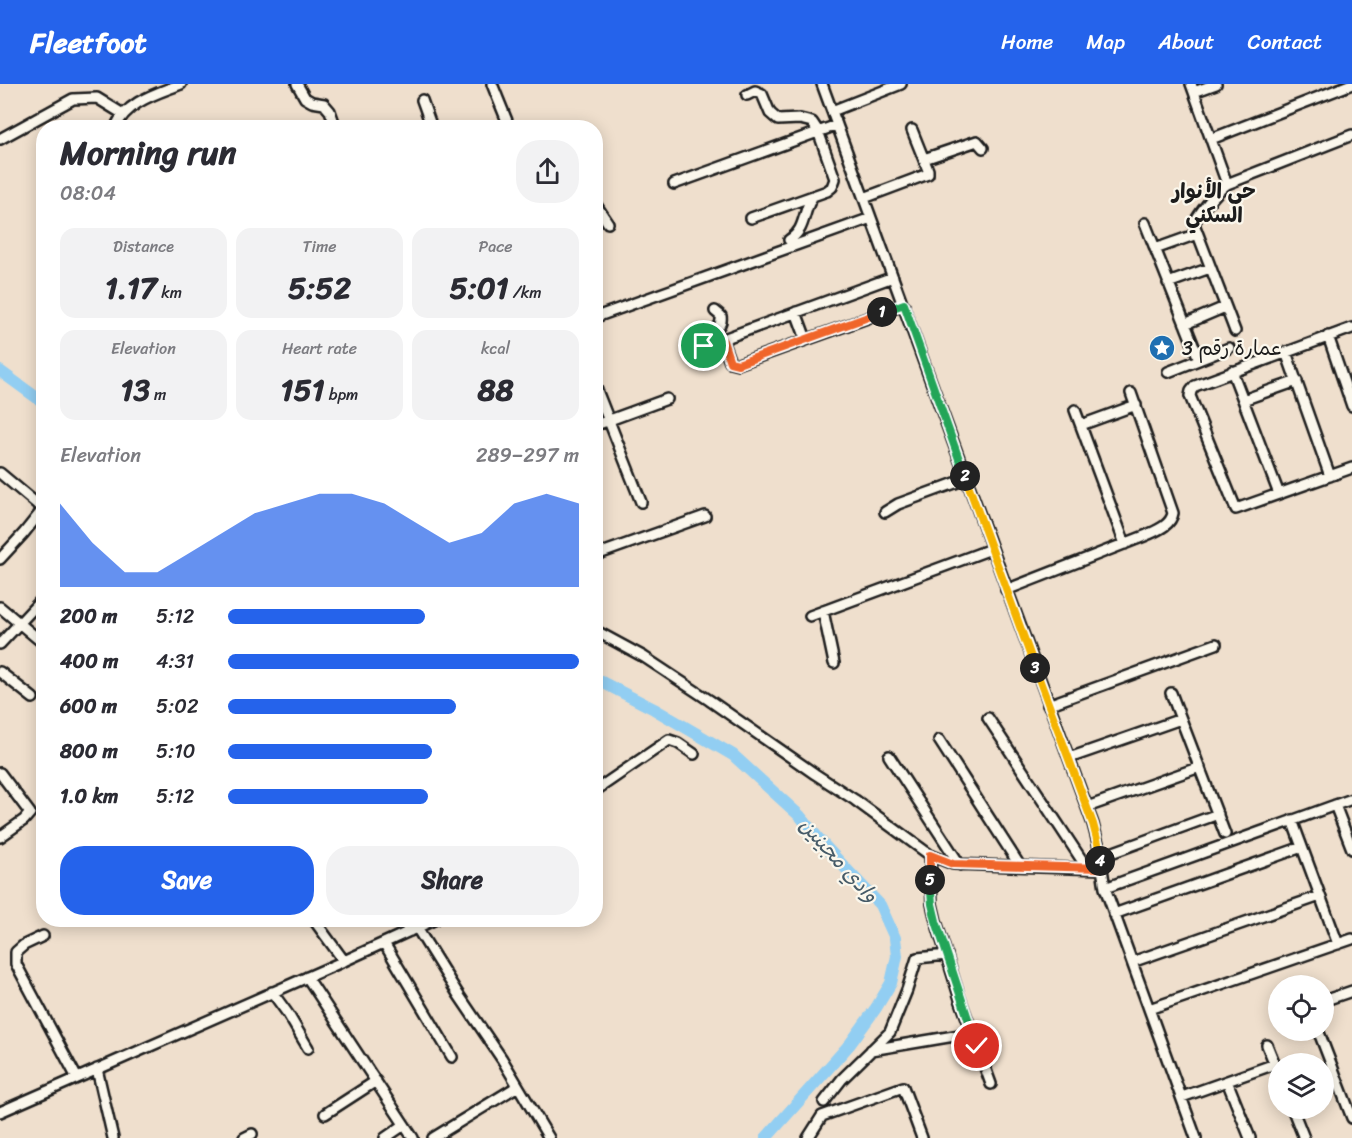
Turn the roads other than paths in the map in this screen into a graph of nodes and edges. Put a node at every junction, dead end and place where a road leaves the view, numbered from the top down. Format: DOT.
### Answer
graph roads {
  1 [pos="181,84"];
  2 [pos="297,84"];
  3 [pos="492,84"];
  4 [pos="822,84"];
  5 [pos="901,84"];
  6 [pos="1216,84"];
  7 [pos="1352,84"];
  8 [pos="878,88"];
  9 [pos="1192,88"];
  10 [pos="747,95"];
  11 [pos="422,100"];
  12 [pos="832,111"];
  13 [pos="123,114"];
  14 [pos="120,120"];
  15 [pos="333,120"];
  16 [pos="429,120"];
  17 [pos="507,120"];
  18 [pos="837,124"];
  19 [pos="912,130"];
  20 [pos="818,131"];
  21 [pos="1352,135"];
  22 [pos="0,139"];
  23 [pos="1211,139"];
  24 [pos="983,148"];
  25 [pos="924,159"];
  26 [pos="674,184"];
  27 [pos="1227,184"];
  28 [pos="813,196"];
  29 [pos="864,198"];
  30 [pos="603,216"];
  31 [pos="751,218"];
  32 [pos="871,218"];
  33 [pos="608,223"];
  34 [pos="1145,223"];
  35 [pos="1197,234"];
  36 [pos="789,240"];
  37 [pos="1155,249"];
  38 [pos="1210,268"];
  39 [pos="893,277"];
  40 [pos="1168,283"];
  41 [pos="904,304"];
  42 [pos="1225,307"];
  43 [pos="715,311"];
  44 [pos="796,312"];
  45 [pos="603,314"];
  46 [pos="1185,324"];
  47 [pos="1352,328"];
  48 [pos="1235,331"];
  49 [pos="1329,336"];
  50 [pos="806,339"];
  51 [pos="723,341"];
  52 [pos="1229,348"];
  53 [pos="1287,352"];
  54 [pos="1199,359"];
  55 [pos="1232,371"];
  56 [pos="1168,372"];
  57 [pos="1297,381"];
  58 [pos="1131,393"];
  59 [pos="668,399"];
  60 [pos="1243,400"];
  61 [pos="1136,405"];
  62 [pos="1352,406"];
  63 [pos="603,407"];
  64 [pos="1075,410"];
  65 [pos="608,420"];
  66 [pos="603,422"];
  67 [pos="1081,425"];
  68 [pos="1352,468"];
  69 [pos="0,473"];
  70 [pos="1330,476"];
  71 [pos="966,479"];
  72 [pos="1279,494"];
  73 [pos="641,502"];
  74 [pos="36,503"];
  75 [pos="885,512"];
  76 [pos="705,516"];
  77 [pos="36,518"];
  78 [pos="1125,544"];
  79 [pos="991,549"];
  80 [pos="603,552"];
  81 [pos="0,559"];
  82 [pos="1006,590"];
  83 [pos="36,605"];
  84 [pos="0,607"];
  85 [pos="823,611"];
  86 [pos="810,616"];
  87 [pos="19,623"];
  88 [pos="603,635"];
  89 [pos="36,637"];
  90 [pos="0,644"];
  91 [pos="1216,644"];
  92 [pos="834,663"];
  93 [pos="0,672"];
  94 [pos="1171,693"];
  95 [pos="33,698"];
  96 [pos="1048,705"];
  97 [pos="988,718"];
  98 [pos="1181,719"];
  99 [pos="939,740"];
  100 [pos="694,754"];
  101 [pos="889,756"];
  102 [pos="1069,758"];
  103 [pos="1200,767"];
  104 [pos="0,773"];
  105 [pos="603,785"];
  106 [pos="1352,799"];
  107 [pos="1335,805"];
  108 [pos="1087,807"];
  109 [pos="1218,814"];
  110 [pos="1292,820"];
  111 [pos="1225,834"];
  112 [pos="1349,834"];
  113 [pos="0,837"];
  114 [pos="1302,847"];
  115 [pos="1352,849"];
  116 [pos="930,855"];
  117 [pos="1100,857"];
  118 [pos="960,865"];
  119 [pos="1020,866"];
  120 [pos="1087,868"];
  121 [pos="1101,868"];
  122 [pos="1105,888"];
  123 [pos="1320,896"];
  124 [pos="1114,914"];
  125 [pos="319,927"];
  126 [pos="411,927"];
  127 [pos="418,927"];
  128 [pos="413,929"];
  129 [pos="43,936"];
  130 [pos="1352,939"];
  131 [pos="384,943"];
  132 [pos="1338,944"];
  133 [pos="947,955"];
  134 [pos="344,962"];
  135 [pos="1132,962"];
  136 [pos="307,977"];
  137 [pos="1352,991"];
  138 [pos="272,992"];
  139 [pos="1334,997"];
  140 [pos="1149,1009"];
  141 [pos="972,1033"];
  142 [pos="1322,1041"];
  143 [pos="1268,1045"];
  144 [pos="309,1048"];
  145 [pos="871,1050"];
  146 [pos="1271,1053"];
  147 [pos="452,1057"];
  148 [pos="97,1070"];
  149 [pos="1268,1070"];
  150 [pos="77,1078"];
  151 [pos="376,1081"];
  152 [pos="1227,1081"];
  153 [pos="991,1084"];
  154 [pos="518,1086"];
  155 [pos="1182,1097"];
  156 [pos="824,1101"];
  157 [pos="0,1112"];
  158 [pos="325,1114"];
  159 [pos="1352,1118"];
  160 [pos="1296,1119"];
  161 [pos="405,1125"];
  162 [pos="113,1138"];
  163 [pos="385,1138"];
  164 [pos="413,1138"];
  165 [pos="433,1138"];
  166 [pos="549,1138"];
  167 [pos="808,1138"];
  168 [pos="922,1138"];
  169 [pos="1196,1138"];
  170 [pos="1250,1138"];
  171 [pos="1304,1138"];
  1 -- 13 [label="street"];
  2 -- 15 [label="street"];
  3 -- 17 [label="street"];
  4 -- 12 [label="street"];
  5 -- 8 [label="street"];
  6 -- 9 [label="street"];
  7 -- 23 [label="street"];
  8 -- 12 [label="street"];
  9 -- 23 [label="street"];
  10 -- 20 [label="street"];
  11 -- 16 [label="street"];
  12 -- 18 [label="street"];
  13 -- 14 [label="street"];
  13 -- 22 [label="street"];
  18 -- 20 [label="street"];
  18 -- 29 [label="street"];
  19 -- 25 [label="street"];
  20 -- 26 [label="street"];
  20 -- 28 [label="street"];
  21 -- 27 [label="street"];
  23 -- 27 [label="street"];
  24 -- 25 [label="street"];
  25 -- 29 [label="street"];
  27 -- 35 [label="street"];
  28 -- 31 [label="street"];
  28 -- 36 [label="street"];
  29 -- 32 [label="street"];
  30 -- 33 [label="street"];
  32 -- 39 [label="street"];
  32 -- 45 [label="street"];
  34 -- 37 [label="street"];
  35 -- 37 [label="street"];
  35 -- 38 [label="street"];
  37 -- 40 [label="street"];
  38 -- 40 [label="street"];
  38 -- 42 [label="street"];
  39 -- 41 [label="street"];
  39 -- 44 [label="street"];
  40 -- 46 [label="street"];
  41 -- 50 [label="street"];
  41 -- 71 [label="street"];
  42 -- 46 [label="street"];
  42 -- 48 [label="street"];
  43 -- 51 [label="street"];
  44 -- 50 [label="street"];
  44 -- 51 [label="street"];
  46 -- 54 [label="street"];
  47 -- 49 [label="street"];
  49 -- 53 [label="street"];
  49 -- 62 [label="street"];
  50 -- 51 [label="street"];
  52 -- 54 [label="street"];
  53 -- 55 [label="street"];
  53 -- 57 [label="street"];
  54 -- 56 [label="street"];
  55 -- 60 [label="street"];
  55 -- 72 [label="street"];
  57 -- 60 [label="street"];
  57 -- 70 [label="street"];
  58 -- 61 [label="street"];
  59 -- 65 [label="street"];
  60 -- 72 [label="street"];
  61 -- 67 [label="street"];
  61 -- 78 [label="street"];
  63 -- 65 [label="street"];
  64 -- 67 [label="street"];
  65 -- 66 [label="street"];
  65 -- 73 [label="street"];
  67 -- 78 [label="street"];
  68 -- 70 [label="street"];
  69 -- 74 [label="street"];
  70 -- 72 [label="street"];
  71 -- 75 [label="street"];
  71 -- 79 [label="street"];
  76 -- 80 [label="street"];
  77 -- 81 [label="street"];
  78 -- 82 [label="street"];
  79 -- 82 [label="street"];
  79 -- 85 [label="street"];
  82 -- 96 [label="street"];
  83 -- 87 [label="street"];
  84 -- 87 [label="street"];
  85 -- 86 [label="street"];
  85 -- 92 [label="street"];
  87 -- 89 [label="street"];
  87 -- 90 [label="street"];
  88 -- 116 [label="street"];
  91 -- 96 [label="street"];
  93 -- 95 [label="street"];
  94 -- 98 [label="street"];
  96 -- 102 [label="street"];
  97 -- 120 [label="street"];
  98 -- 102 [label="street"];
  98 -- 103 [label="street"];
  99 -- 119 [label="street"];
  100 -- 105 [label="street"];
  101 -- 118 [label="street"];
  102 -- 108 [label="street"];
  103 -- 108 [label="street"];
  103 -- 109 [label="street"];
  104 -- 113 [label="street"];
  106 -- 107 [label="street"];
  107 -- 110 [label="street"];
  107 -- 112 [label="street"];
  108 -- 117 [label="street"];
  109 -- 111 [label="street"];
  109 -- 117 [label="street"];
  110 -- 114 [label="street"];
  110 -- 122 [label="street"];
  112 -- 115 [label="street"];
  114 -- 123 [label="street"];
  114 -- 124 [label="street"];
  116 -- 118 [label="street"];
  116 -- 133 [label="street"];
  117 -- 121 [label="street"];
  118 -- 119 [label="street"];
  119 -- 120 [label="street"];
  120 -- 121 [label="street"];
  121 -- 122 [label="street"];
  122 -- 124 [label="street"];
  123 -- 132 [label="street"];
  123 -- 135 [label="street"];
  124 -- 135 [label="street"];
  125 -- 134 [label="street"];
  126 -- 128 [label="street"];
  127 -- 128 [label="street"];
  128 -- 131 [label="street"];
  128 -- 154 [label="street"];
  129 -- 150 [label="street"];
  130 -- 132 [label="street"];
  131 -- 134 [label="street"];
  131 -- 147 [label="street"];
  132 -- 140 [label="street"];
  133 -- 141 [label="street"];
  133 -- 145 [label="street"];
  134 -- 136 [label="street"];
  135 -- 140 [label="street"];
  136 -- 138 [label="street"];
  136 -- 151 [label="street"];
  137 -- 139 [label="street"];
  138 -- 144 [label="street"];
  138 -- 148 [label="street"];
  140 -- 155 [label="street"];
  141 -- 145 [label="street"];
  141 -- 153 [label="street"];
  142 -- 159 [label="street"];
  143 -- 146 [label="street"];
  145 -- 156 [label="street"];
  148 -- 150 [label="street"];
  148 -- 162 [label="street"];
  149 -- 152 [label="street"];
  150 -- 157 [label="street"];
  151 -- 158 [label="street"];
  151 -- 161 [label="street"];
  152 -- 155 [label="street"];
  152 -- 170 [label="street"];
  154 -- 165 [label="street"];
  154 -- 166 [label="street"];
  155 -- 169 [label="street"];
  160 -- 171 [label="street"];
  161 -- 163 [label="street"];
  161 -- 164 [label="street"];
  167 -- 168 [label="street"];
}
